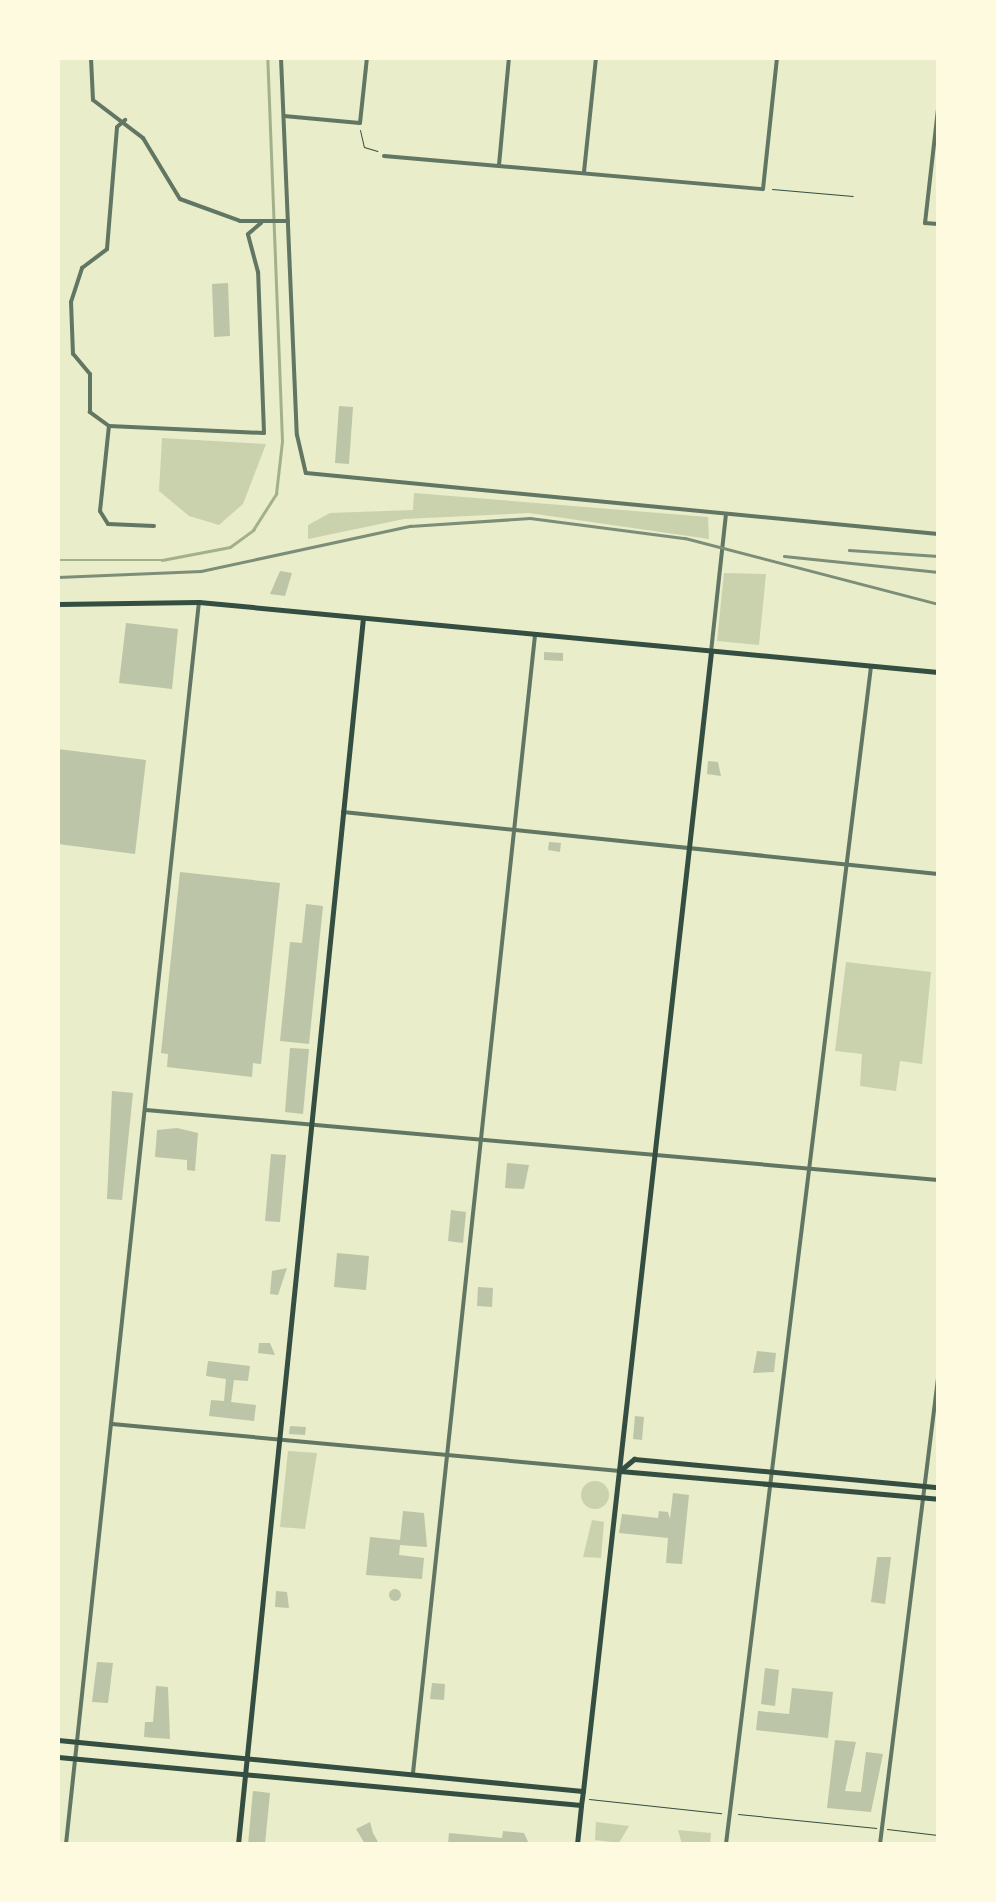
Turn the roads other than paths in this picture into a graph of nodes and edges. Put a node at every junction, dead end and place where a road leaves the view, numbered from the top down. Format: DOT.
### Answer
graph roads {
  1 [pos="92,58"];
  2 [pos="281,58"];
  3 [pos="367,58"];
  4 [pos="509,58"];
  5 [pos="596,58"];
  6 [pos="777,58"];
  7 [pos="938,110"];
  8 [pos="284,116"];
  9 [pos="125,120"];
  10 [pos="384,156"];
  11 [pos="499,165"];
  12 [pos="584,172"];
  13 [pos="288,222"];
  14 [pos="261,223"];
  15 [pos="938,224"];
  16 [pos="109,426"];
  17 [pos="726,514"];
  18 [pos="154,526"];
  19 [pos="938,534"];
  20 [pos="199,602"];
  21 [pos="58,604"];
  22 [pos="363,618"];
  23 [pos="535,636"];
  24 [pos="711,652"];
  25 [pos="871,667"];
  26 [pos="938,672"];
  27 [pos="343,812"];
  28 [pos="514,829"];
  29 [pos="689,847"];
  30 [pos="848,864"];
  31 [pos="938,874"];
  32 [pos="144,1110"];
  33 [pos="311,1125"];
  34 [pos="480,1138"];
  35 [pos="654,1156"];
  36 [pos="810,1168"];
  37 [pos="938,1180"];
  38 [pos="938,1379"];
  39 [pos="111,1424"];
  40 [pos="279,1441"];
  41 [pos="446,1456"];
  42 [pos="620,1471"];
  43 [pos="773,1472"];
  44 [pos="772,1483"];
  45 [pos="925,1485"];
  46 [pos="938,1486"];
  47 [pos="923,1497"];
  48 [pos="938,1499"];
  49 [pos="58,1740"];
  50 [pos="76,1742"];
  51 [pos="58,1757"];
  52 [pos="75,1758"];
  53 [pos="246,1758"];
  54 [pos="413,1774"];
  55 [pos="245,1776"];
  56 [pos="412,1787"];
  57 [pos="582,1798"];
  58 [pos="66,1844"];
  59 [pos="238,1844"];
  60 [pos="577,1844"];
  61 [pos="726,1844"];
  62 [pos="880,1844"];
  1 -- 9 [label="street"];
  2 -- 8 [label="street"];
  3 -- 8 [label="street"];
  4 -- 11 [label="street"];
  5 -- 12 [label="street"];
  6 -- 12 [label="street"];
  7 -- 15 [label="street"];
  8 -- 13 [label="street"];
  9 -- 14 [label="street"];
  9 -- 16 [label="street"];
  10 -- 11 [label="street"];
  11 -- 12 [label="street"];
  13 -- 14 [label="street"];
  13 -- 17 [label="street"];
  14 -- 16 [label="street"];
  16 -- 18 [label="street"];
  17 -- 19 [label="street"];
  17 -- 24 [label="street"];
  20 -- 21 [label="main road"];
  20 -- 22 [label="main road"];
  20 -- 32 [label="street"];
  22 -- 23 [label="main road"];
  22 -- 27 [label="main road"];
  23 -- 24 [label="main road"];
  23 -- 28 [label="street"];
  24 -- 25 [label="main road"];
  24 -- 29 [label="main road"];
  25 -- 26 [label="main road"];
  25 -- 30 [label="street"];
  27 -- 28 [label="street"];
  27 -- 33 [label="main road"];
  28 -- 29 [label="street"];
  28 -- 34 [label="street"];
  29 -- 30 [label="street"];
  29 -- 35 [label="main road"];
  30 -- 31 [label="street"];
  30 -- 36 [label="street"];
  32 -- 33 [label="street"];
  32 -- 39 [label="street"];
  33 -- 34 [label="street"];
  33 -- 40 [label="main road"];
  34 -- 35 [label="street"];
  34 -- 41 [label="street"];
  35 -- 36 [label="street"];
  35 -- 42 [label="main road"];
  36 -- 37 [label="street"];
  36 -- 43 [label="street"];
  38 -- 45 [label="street"];
  39 -- 40 [label="street"];
  39 -- 50 [label="street"];
  40 -- 41 [label="street"];
  40 -- 53 [label="main road"];
  41 -- 42 [label="street"];
  41 -- 54 [label="street"];
  42 -- 43 [label="main road"];
  42 -- 44 [label="main road"];
  42 -- 57 [label="main road"];
  43 -- 44 [label="street"];
  43 -- 45 [label="main road"];
  44 -- 47 [label="main road"];
  44 -- 61 [label="street"];
  45 -- 46 [label="main road"];
  45 -- 47 [label="street"];
  47 -- 48 [label="main road"];
  47 -- 62 [label="street"];
  49 -- 50 [label="main road"];
  50 -- 52 [label="street"];
  50 -- 53 [label="main road"];
  51 -- 52 [label="main road"];
  52 -- 55 [label="main road"];
  52 -- 58 [label="street"];
  53 -- 54 [label="main road"];
  53 -- 55 [label="main road"];
  54 -- 56 [label="main road"];
  54 -- 57 [label="main road"];
  55 -- 56 [label="main road"];
  55 -- 59 [label="main road"];
  56 -- 57 [label="main road"];
  57 -- 60 [label="main road"];
}
